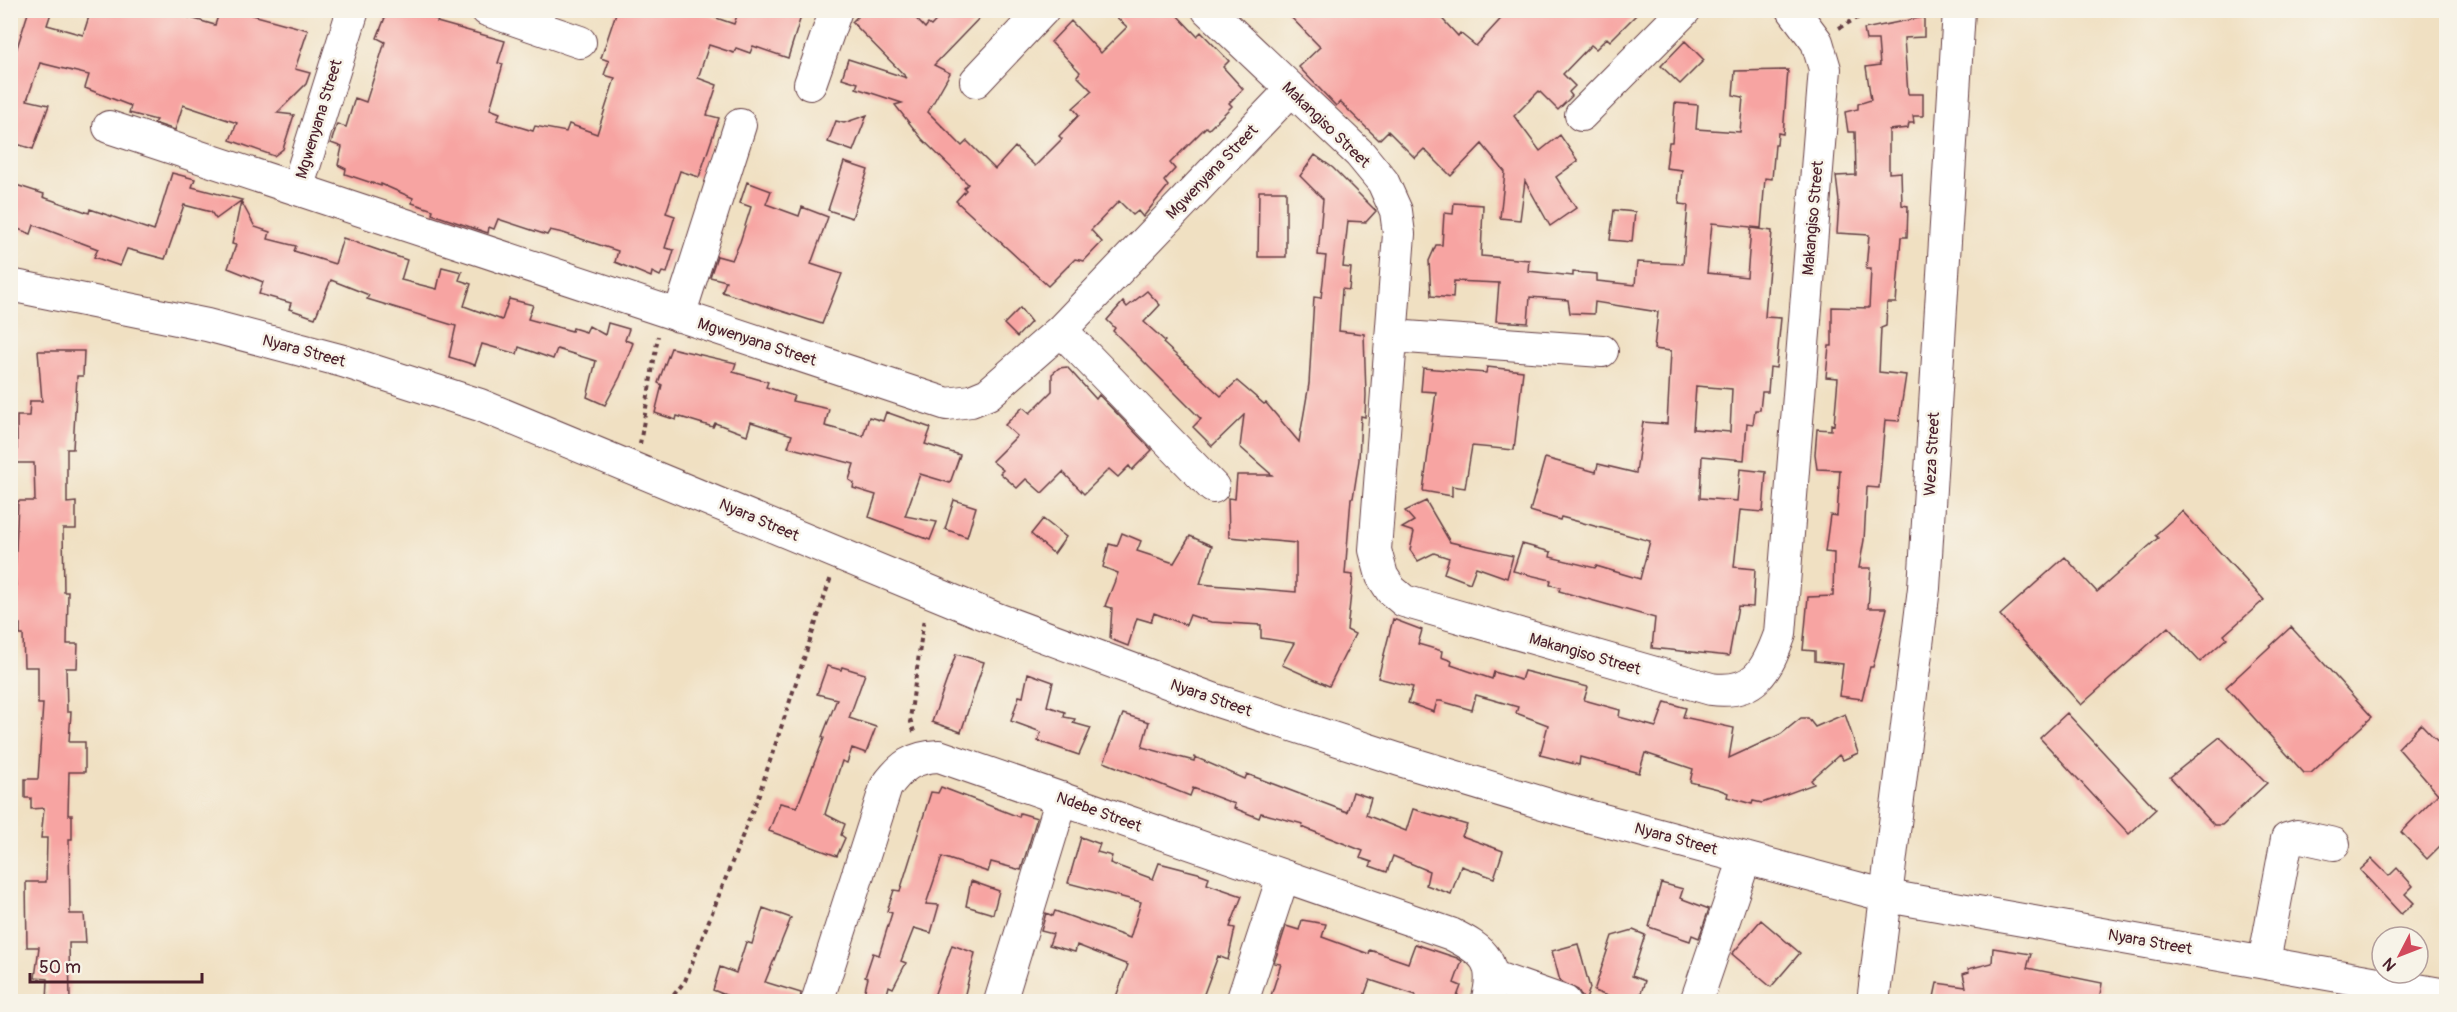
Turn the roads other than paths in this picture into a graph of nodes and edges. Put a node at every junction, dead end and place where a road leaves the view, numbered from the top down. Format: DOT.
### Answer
graph roads {
  1 [pos="353,10"];
  2 [pos="487,10"];
  3 [pos="836,10"];
  4 [pos="1043,10"];
  5 [pos="1208,10"];
  6 [pos="1685,10"];
  7 [pos="1792,10"];
  8 [pos="1959,10"];
  9 [pos="580,42"];
  10 [pos="976,81"];
  11 [pos="810,84"];
  12 [pos="1291,90"];
  13 [pos="1581,115"];
  14 [pos="741,125"];
  15 [pos="109,127"];
  16 [pos="297,189"];
  17 [pos="10,285"];
  18 [pos="671,314"];
  19 [pos="1061,330"];
  20 [pos="1392,336"];
  21 [pos="1602,351"];
  22 [pos="1213,487"];
  23 [pos="1062,798"];
  24 [pos="2334,844"];
  25 [pos="1745,858"];
  26 [pos="1283,877"];
  27 [pos="1887,896"];
  28 [pos="2264,962"];
  29 [pos="1489,989"];
  30 [pos="2446,995"];
  31 [pos="817,1002"];
  32 [pos="1000,1002"];
  33 [pos="1242,1002"];
  34 [pos="1565,1002"];
  35 [pos="1696,1002"];
  36 [pos="1873,1002"];
  1 -- 16 [label="street, Mgwenyana Street"];
  2 -- 9 [label="street"];
  3 -- 11 [label="street"];
  4 -- 10 [label="street"];
  5 -- 12 [label="street, Makangiso Street"];
  6 -- 13 [label="street"];
  7 -- 20 [label="street, Makangiso Street"];
  8 -- 27 [label="street, Weza Street"];
  12 -- 19 [label="street, Mgwenyana Street"];
  12 -- 20 [label="street, Makangiso Street"];
  14 -- 18 [label="street"];
  15 -- 16 [label="street"];
  16 -- 18 [label="street, Mgwenyana Street"];
  17 -- 25 [label="street, Nyara Street"];
  18 -- 19 [label="street, Mgwenyana Street"];
  19 -- 22 [label="street"];
  20 -- 21 [label="street"];
  23 -- 26 [label="street, Ndebe Street"];
  23 -- 31 [label="street, Ndebe Street"];
  23 -- 32 [label="street"];
  24 -- 28 [label="street"];
  25 -- 27 [label="street, Nyara Street"];
  25 -- 35 [label="street"];
  26 -- 29 [label="street, Ndebe Street"];
  26 -- 33 [label="street"];
  27 -- 28 [label="street, Nyara Street"];
  27 -- 36 [label="street, Weza Street"];
  28 -- 30 [label="street, Nyara Street"];
  29 -- 34 [label="street"];
}
